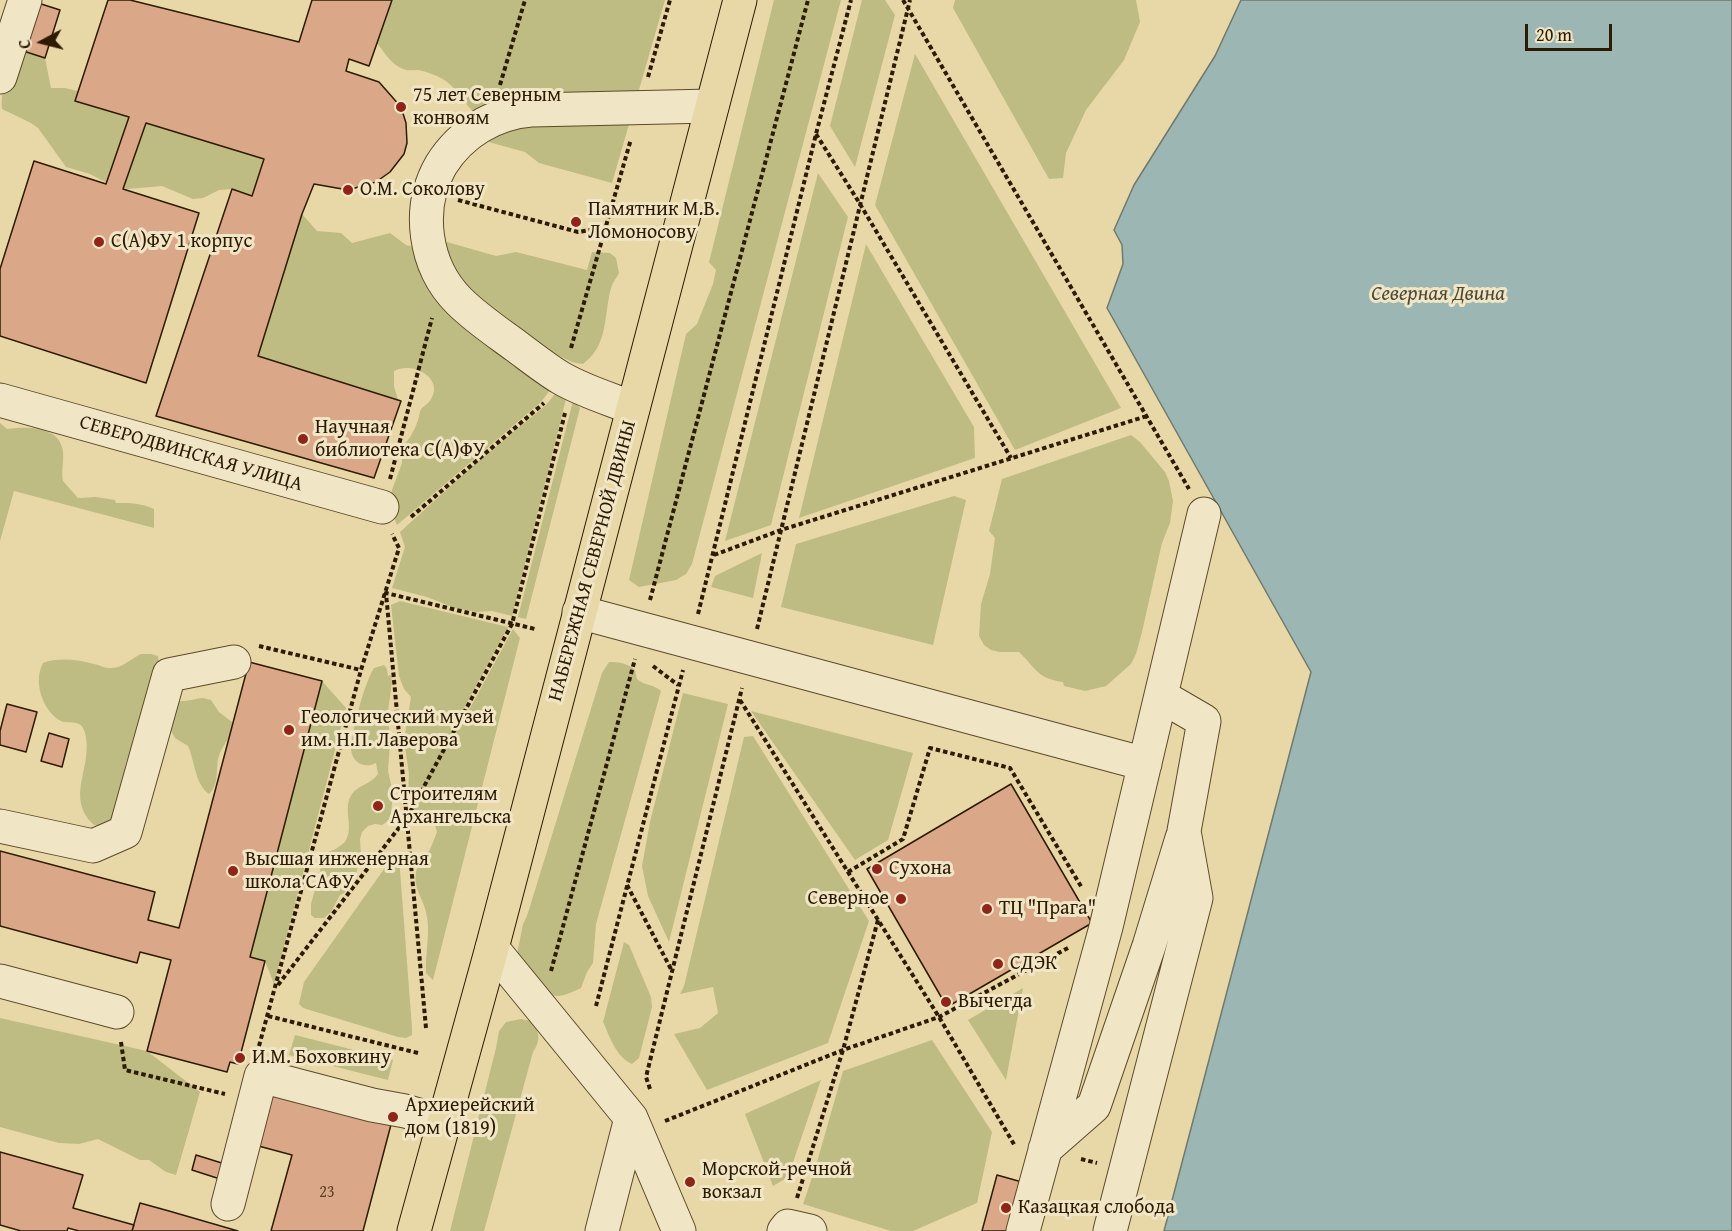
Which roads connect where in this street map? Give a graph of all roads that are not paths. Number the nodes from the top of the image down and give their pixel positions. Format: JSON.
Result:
{"nodes":[{"id":1,"x":25,"y":0,"type":"edge"},
{"id":2,"x":740,"y":0,"type":"edge"},
{"id":3,"x":0,"y":77,"type":"edge"},
{"id":4,"x":712,"y":106,"type":"junction"},
{"id":5,"x":0,"y":400,"type":"edge"},
{"id":6,"x":633,"y":408,"type":"junction"},
{"id":7,"x":382,"y":507,"type":"road end"},
{"id":8,"x":1204,"y":514,"type":"road end"},
{"id":9,"x":579,"y":612,"type":"junction"},
{"id":10,"x":234,"y":662,"type":"road end"},
{"id":11,"x":1161,"y":696,"type":"junction"},
{"id":12,"x":1145,"y":764,"type":"junction"},
{"id":13,"x":0,"y":826,"type":"edge"},
{"id":14,"x":1184,"y":831,"type":"junction"},
{"id":15,"x":492,"y":948,"type":"junction"},
{"id":16,"x":0,"y":981,"type":"edge"},
{"id":17,"x":117,"y":1012,"type":"road end"},
{"id":18,"x":648,"y":1112,"type":"junction"},
{"id":19,"x":443,"y":1122,"type":"junction"},
{"id":20,"x":1045,"y":1149,"type":"junction"},
{"id":21,"x":1110,"y":1170,"type":"junction"},
{"id":22,"x":228,"y":1204,"type":"dead end"},
{"id":23,"x":414,"y":1231,"type":"edge"},
{"id":24,"x":432,"y":1231,"type":"edge"},
{"id":25,"x":602,"y":1231,"type":"edge"},
{"id":26,"x":679,"y":1231,"type":"edge"},
{"id":27,"x":1023,"y":1231,"type":"edge"},
{"id":28,"x":1098,"y":1231,"type":"edge"},
{"id":29,"x":1110,"y":1231,"type":"edge"}],
"edges":[{"from":1,"to":3,"type":"street"},
{"from":2,"to":4,"type":"main road","name":"НАБЕРЕЖНАЯ СЕВЕРНОЙ ДВИНЫ"},
{"from":4,"to":6,"type":"main road","name":"НАБЕРЕЖНАЯ СЕВЕРНОЙ ДВИНЫ"},
{"from":4,"to":6,"type":"street"},
{"from":5,"to":7,"type":"street","name":"СЕВЕРОДВИНСКАЯ УЛИЦА"},
{"from":6,"to":9,"type":"main road","name":"НАБЕРЕЖНАЯ СЕВЕРНОЙ ДВИНЫ"},
{"from":8,"to":11,"type":"street"},
{"from":9,"to":12,"type":"street"},
{"from":9,"to":15,"type":"main road","name":"НАБЕРЕЖНАЯ СЕВЕРНОЙ ДВИНЫ"},
{"from":10,"to":13,"type":"street"},
{"from":11,"to":12,"type":"street"},
{"from":11,"to":14,"type":"street"},
{"from":12,"to":20,"type":"street"},
{"from":14,"to":20,"type":"street"},
{"from":14,"to":21,"type":"street"},
{"from":15,"to":18,"type":"street"},
{"from":15,"to":19,"type":"main road","name":"НАБЕРЕЖНАЯ СЕВЕРНОЙ ДВИНЫ"},
{"from":16,"to":17,"type":"street"},
{"from":18,"to":25,"type":"street"},
{"from":18,"to":26,"type":"street"},
{"from":19,"to":22,"type":"street"},
{"from":19,"to":23,"type":"main road","name":"НАБЕРЕЖНАЯ СЕВЕРНОЙ ДВИНЫ"},
{"from":19,"to":24,"type":"main road","name":"НАБЕРЕЖНАЯ СЕВЕРНОЙ ДВИНЫ"},
{"from":20,"to":27,"type":"street"},
{"from":21,"to":28,"type":"street"},
{"from":21,"to":29,"type":"street"}]}
